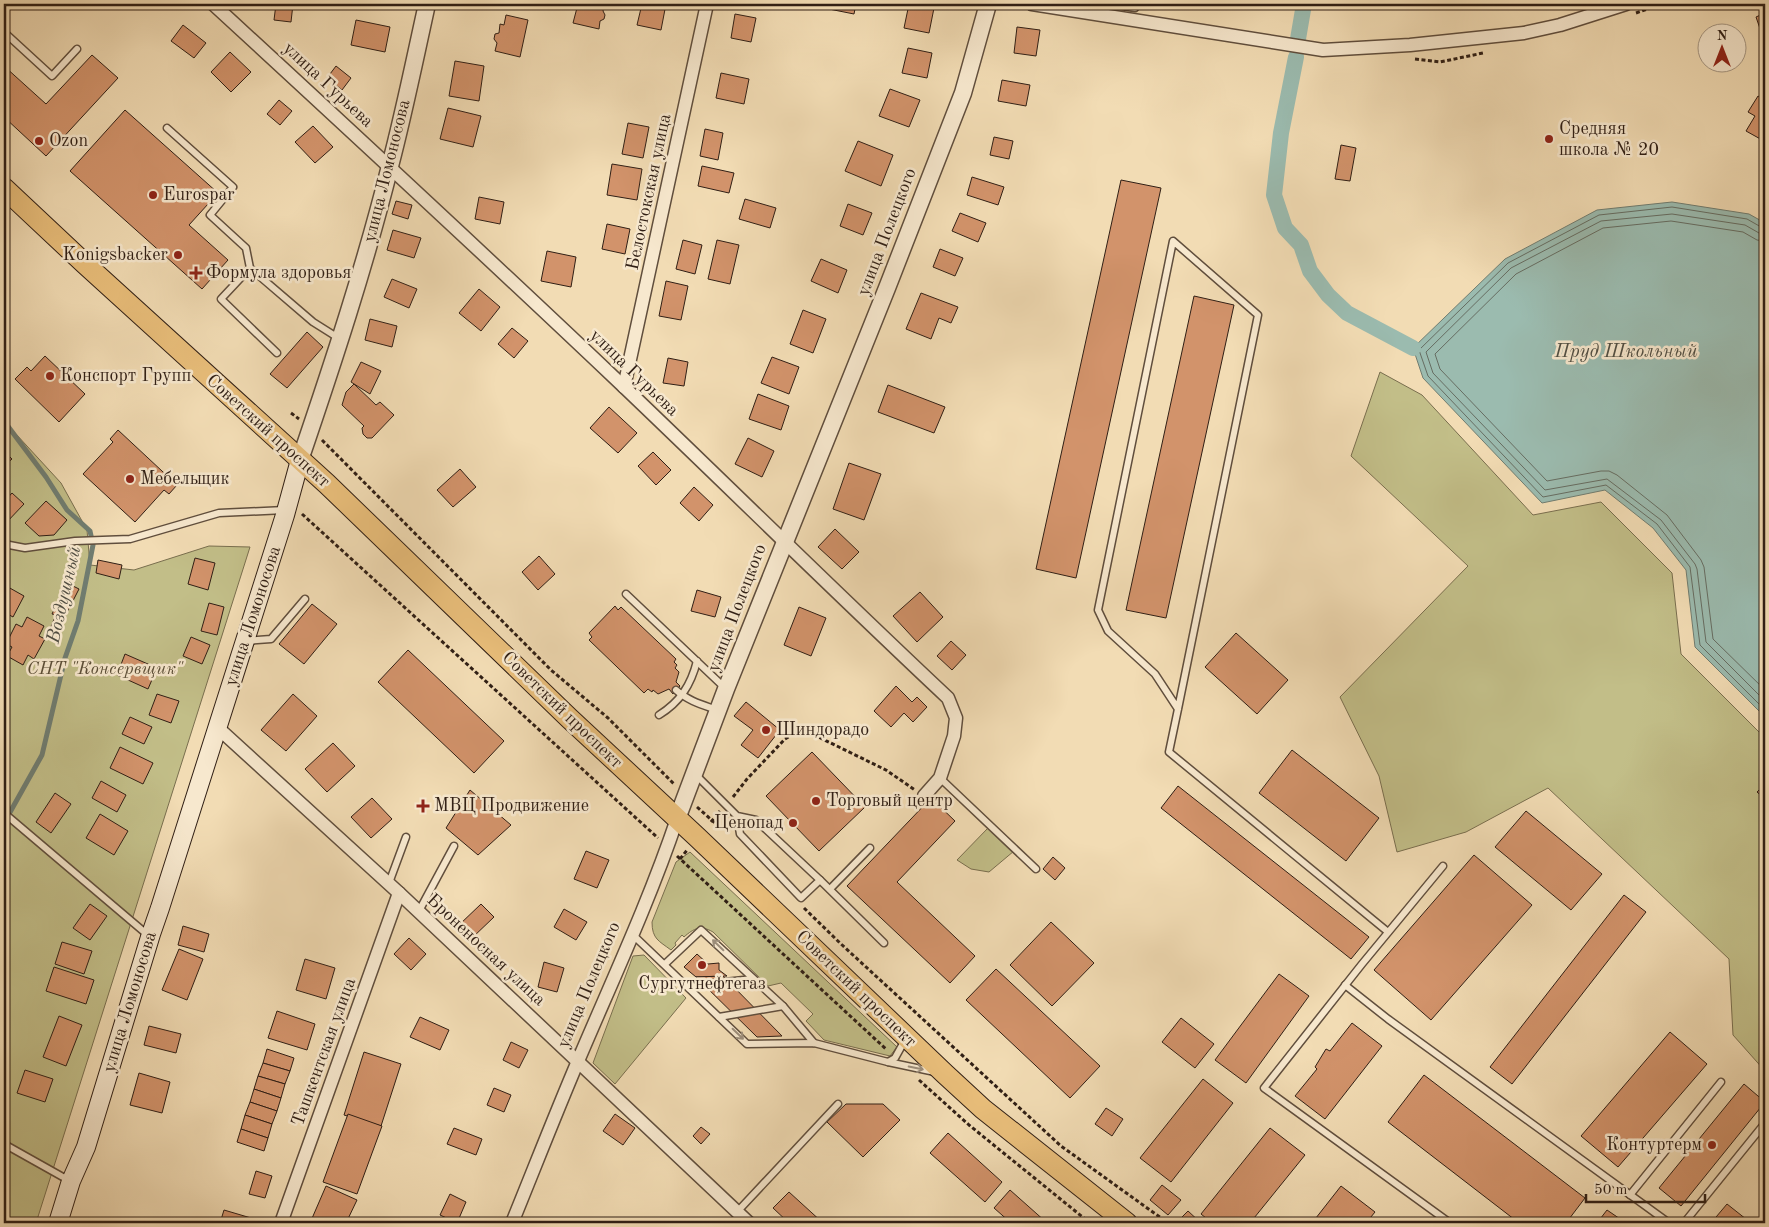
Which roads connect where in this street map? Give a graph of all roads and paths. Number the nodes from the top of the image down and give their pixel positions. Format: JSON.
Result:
{"nodes":[{"id":1,"x":213,"y":4,"type":"edge"},
{"id":2,"x":427,"y":4,"type":"edge"},
{"id":3,"x":707,"y":4,"type":"edge"},
{"id":4,"x":988,"y":4,"type":"edge"},
{"id":5,"x":1032,"y":4,"type":"edge"},
{"id":6,"x":1109,"y":4,"type":"edge"},
{"id":7,"x":1136,"y":4,"type":"edge"},
{"id":8,"x":1626,"y":4,"type":"edge"},
{"id":9,"x":4,"y":32,"type":"edge"},
{"id":10,"x":77,"y":49,"type":"dead end"},
{"id":11,"x":168,"y":128,"type":"dead end"},
{"id":12,"x":390,"y":167,"type":"junction"},
{"id":13,"x":4,"y":188,"type":"edge"},
{"id":14,"x":250,"y":268,"type":"junction"},
{"id":15,"x":340,"y":339,"type":"junction"},
{"id":16,"x":277,"y":353,"type":"dead end"},
{"id":17,"x":624,"y":387,"type":"junction"},
{"id":18,"x":290,"y":413,"type":"dead end"},
{"id":19,"x":310,"y":428,"type":"junction"},
{"id":20,"x":300,"y":460,"type":"junction"},
{"id":21,"x":288,"y":506,"type":"junction"},
{"id":22,"x":784,"y":542,"type":"junction"},
{"id":23,"x":4,"y":544,"type":"edge"},
{"id":24,"x":626,"y":594,"type":"dead end"},
{"id":25,"x":306,"y":599,"type":"dead end"},
{"id":26,"x":245,"y":641,"type":"junction"},
{"id":27,"x":697,"y":661,"type":"junction"},
{"id":28,"x":726,"y":689,"type":"junction"},
{"id":29,"x":676,"y":690,"type":"dead end"},
{"id":30,"x":682,"y":695,"type":"junction"},
{"id":31,"x":1178,"y":709,"type":"junction"},
{"id":32,"x":718,"y":710,"type":"junction"},
{"id":33,"x":659,"y":715,"type":"dead end"},
{"id":34,"x":218,"y":728,"type":"junction"},
{"id":35,"x":694,"y":773,"type":"junction"},
{"id":36,"x":940,"y":778,"type":"junction"},
{"id":37,"x":686,"y":796,"type":"junction"},
{"id":38,"x":924,"y":796,"type":"joint"},
{"id":39,"x":726,"y":805,"type":"junction"},
{"id":40,"x":4,"y":812,"type":"edge"},
{"id":41,"x":737,"y":816,"type":"junction"},
{"id":42,"x":678,"y":819,"type":"junction"},
{"id":43,"x":740,"y":834,"type":"junction"},
{"id":44,"x":406,"y":837,"type":"dead end"},
{"id":45,"x":454,"y":846,"type":"dead end"},
{"id":46,"x":668,"y":847,"type":"junction"},
{"id":47,"x":870,"y":848,"type":"dead end"},
{"id":48,"x":1443,"y":866,"type":"dead end"},
{"id":49,"x":1036,"y":869,"type":"dead end"},
{"id":50,"x":820,"y":880,"type":"junction"},
{"id":51,"x":389,"y":884,"type":"junction"},
{"id":52,"x":830,"y":889,"type":"junction"},
{"id":53,"x":399,"y":893,"type":"junction"},
{"id":54,"x":801,"y":898,"type":"junction"},
{"id":55,"x":419,"y":911,"type":"junction"},
{"id":56,"x":1388,"y":932,"type":"junction"},
{"id":57,"x":633,"y":935,"type":"junction"},
{"id":58,"x":150,"y":937,"type":"junction"},
{"id":59,"x":884,"y":943,"type":"dead end"},
{"id":60,"x":664,"y":964,"type":"junction"},
{"id":61,"x":753,"y":979,"type":"junction"},
{"id":62,"x":1345,"y":985,"type":"junction"},
{"id":63,"x":687,"y":986,"type":"junction"},
{"id":64,"x":783,"y":1006,"type":"junction"},
{"id":65,"x":719,"y":1017,"type":"junction"},
{"id":66,"x":906,"y":1037,"type":"junction"},
{"id":67,"x":814,"y":1042,"type":"junction"},
{"id":68,"x":896,"y":1058,"type":"junction"},
{"id":69,"x":578,"y":1061,"type":"junction"},
{"id":70,"x":888,"y":1062,"type":"junction"},
{"id":71,"x":903,"y":1065,"type":"junction"},
{"id":72,"x":945,"y":1074,"type":"junction"},
{"id":73,"x":1722,"y":1082,"type":"dead end"},
{"id":74,"x":838,"y":1104,"type":"dead end"},
{"id":75,"x":1765,"y":1123,"type":"edge"},
{"id":76,"x":4,"y":1144,"type":"edge"},
{"id":77,"x":70,"y":1181,"type":"junction"},
{"id":78,"x":1630,"y":1195,"type":"junction"},
{"id":79,"x":737,"y":1212,"type":"junction"},
{"id":80,"x":58,"y":1223,"type":"edge"},
{"id":81,"x":281,"y":1223,"type":"edge"},
{"id":82,"x":512,"y":1223,"type":"edge"},
{"id":83,"x":749,"y":1223,"type":"edge"},
{"id":84,"x":1090,"y":1223,"type":"edge"},
{"id":85,"x":1127,"y":1223,"type":"edge"},
{"id":86,"x":1168,"y":1223,"type":"edge"},
{"id":87,"x":1450,"y":1223,"type":"edge"},
{"id":88,"x":1669,"y":1223,"type":"edge"},
{"id":89,"x":1684,"y":1223,"type":"edge"}],
"edges":[{"from":1,"to":12,"type":"street","name":"улица Гурьева"},
{"from":2,"to":12,"type":"street","name":"улица Ломоносова"},
{"from":3,"to":17,"type":"street","name":"Белостокская улица"},
{"from":4,"to":22,"type":"street","name":"улица Полецкого"},
{"from":5,"to":8,"type":"street"},
{"from":6,"to":7,"type":"lane"},
{"from":9,"to":10,"type":"lane"},
{"from":11,"to":14,"type":"lane"},
{"from":12,"to":15,"type":"street","name":"улица Ломоносова"},
{"from":12,"to":17,"type":"street","name":"улица Гурьева"},
{"from":13,"to":20,"type":"main road","name":"Советский проспект"},
{"from":14,"to":15,"type":"lane"},
{"from":14,"to":16,"type":"lane"},
{"from":15,"to":19,"type":"street","name":"улица Ломоносова"},
{"from":17,"to":22,"type":"street","name":"улица Гурьева"},
{"from":18,"to":19,"type":"path"},
{"from":19,"to":20,"type":"street","name":"улица Ломоносова"},
{"from":19,"to":37,"type":"path"},
{"from":20,"to":21,"type":"main road","name":"улица Ломоносова"},
{"from":20,"to":42,"type":"main road","name":"Советский проспект"},
{"from":21,"to":23,"type":"lane"},
{"from":21,"to":26,"type":"main road","name":"улица Ломоносова"},
{"from":21,"to":46,"type":"path"},
{"from":22,"to":28,"type":"street","name":"улица Полецкого"},
{"from":22,"to":36,"type":"street","name":"улица Гурьева"},
{"from":24,"to":27,"type":"lane"},
{"from":25,"to":26,"type":"lane"},
{"from":26,"to":34,"type":"main road","name":"улица Ломоносова"},
{"from":27,"to":28,"type":"lane"},
{"from":27,"to":30,"type":"lane"},
{"from":28,"to":32,"type":"street","name":"улица Полецкого"},
{"from":29,"to":30,"type":"lane"},
{"from":30,"to":32,"type":"lane"},
{"from":30,"to":33,"type":"lane"},
{"from":31,"to":31,"type":"lane"},
{"from":31,"to":56,"type":"lane"},
{"from":32,"to":35,"type":"street","name":"улица Полецкого"},
{"from":34,"to":51,"type":"street","name":"Броненосная улица"},
{"from":34,"to":58,"type":"main road","name":"улица Ломоносова"},
{"from":35,"to":37,"type":"street","name":"улица Полецкого"},
{"from":35,"to":39,"type":"lane"},
{"from":36,"to":38,"type":"street","name":"улица Гурьева"},
{"from":36,"to":49,"type":"lane"},
{"from":37,"to":42,"type":"street","name":"улица Полецкого"},
{"from":37,"to":43,"type":"path"},
{"from":38,"to":39,"type":"path"},
{"from":39,"to":41,"type":"lane"},
{"from":40,"to":58,"type":"lane"},
{"from":41,"to":43,"type":"lane"},
{"from":41,"to":50,"type":"lane"},
{"from":42,"to":46,"type":"street","name":"улица Полецкого"},
{"from":42,"to":66,"type":"main road","name":"Советский проспект"},
{"from":43,"to":54,"type":"lane"},
{"from":44,"to":51,"type":"lane"},
{"from":45,"to":55,"type":"lane"},
{"from":46,"to":57,"type":"street","name":"улица Полецкого"},
{"from":46,"to":68,"type":"path"},
{"from":47,"to":52,"type":"lane"},
{"from":48,"to":56,"type":"lane"},
{"from":50,"to":52,"type":"lane"},
{"from":50,"to":54,"type":"lane"},
{"from":51,"to":53,"type":"street","name":"Броненосная улица"},
{"from":52,"to":59,"type":"lane"},
{"from":53,"to":55,"type":"street","name":"Броненосная улица"},
{"from":53,"to":81,"type":"street","name":"Ташкентская улица"},
{"from":54,"to":86,"type":"path"},
{"from":55,"to":69,"type":"street","name":"Броненосная улица"},
{"from":56,"to":62,"type":"lane"},
{"from":57,"to":60,"type":"lane"},
{"from":57,"to":69,"type":"street","name":"улица Полецкого"},
{"from":58,"to":77,"type":"main road","name":"улица Ломоносова"},
{"from":61,"to":60,"type":"lane","one_way":true},
{"from":60,"to":63,"type":"lane"},
{"from":61,"to":63,"type":"lane"},
{"from":61,"to":64,"type":"lane"},
{"from":62,"to":78,"type":"lane"},
{"from":62,"to":87,"type":"lane"},
{"from":63,"to":65,"type":"lane"},
{"from":64,"to":65,"type":"lane"},
{"from":64,"to":67,"type":"lane"},
{"from":65,"to":67,"type":"lane","one_way":true},
{"from":66,"to":68,"type":"lane"},
{"from":66,"to":72,"type":"main road","name":"Советский проспект"},
{"from":67,"to":70,"type":"lane"},
{"from":68,"to":70,"type":"lane"},
{"from":69,"to":79,"type":"street","name":"Броненосная улица"},
{"from":69,"to":82,"type":"street","name":"улица Полецкого"},
{"from":70,"to":71,"type":"lane"},
{"from":71,"to":72,"type":"lane","one_way":true},
{"from":71,"to":84,"type":"path"},
{"from":72,"to":85,"type":"main road","name":"Советский проспект"},
{"from":73,"to":78,"type":"lane"},
{"from":74,"to":79,"type":"lane"},
{"from":75,"to":89,"type":"lane"},
{"from":76,"to":77,"type":"lane"},
{"from":77,"to":80,"type":"main road","name":"улица Ломоносова"},
{"from":78,"to":88,"type":"lane"},
{"from":79,"to":83,"type":"street","name":"Броненосная улица"}]}
